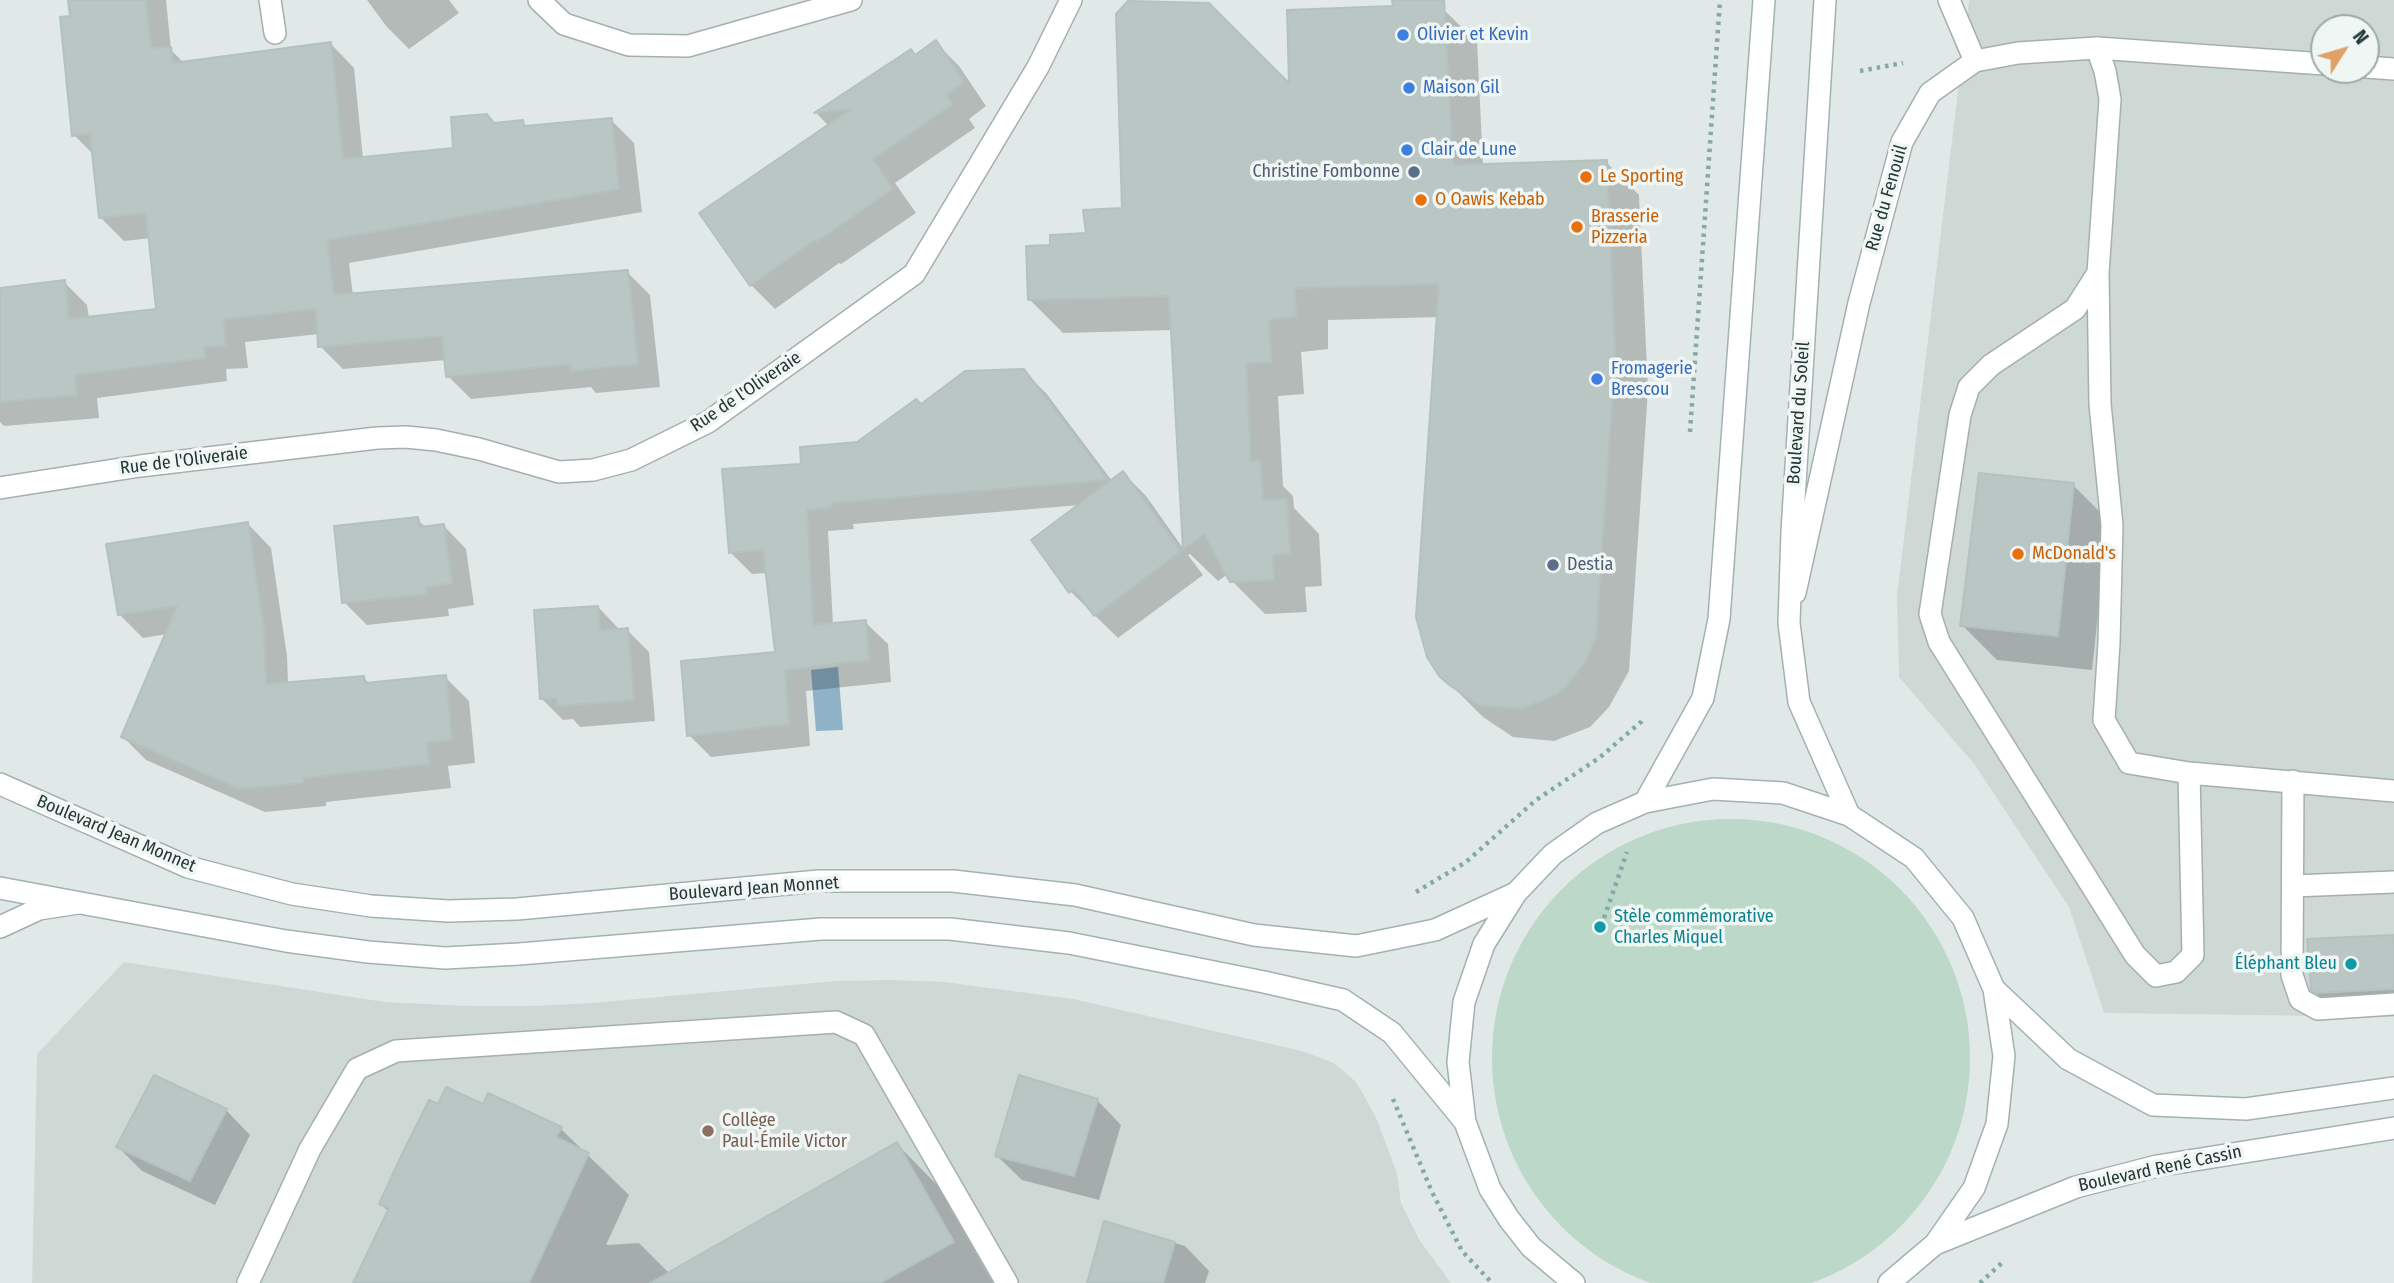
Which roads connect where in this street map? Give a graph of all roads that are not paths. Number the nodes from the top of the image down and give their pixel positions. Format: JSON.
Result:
{"nodes":[{"id":1,"x":270,"y":0,"type":"edge"},
{"id":2,"x":539,"y":0,"type":"edge"},
{"id":3,"x":851,"y":0,"type":"edge"},
{"id":4,"x":1071,"y":0,"type":"edge"},
{"id":5,"x":1764,"y":0,"type":"edge"},
{"id":6,"x":1825,"y":0,"type":"edge"},
{"id":7,"x":1949,"y":0,"type":"edge"},
{"id":8,"x":275,"y":33,"type":"dead end"},
{"id":9,"x":2097,"y":48,"type":"junction"},
{"id":10,"x":1975,"y":61,"type":"junction"},
{"id":11,"x":2310,"y":63,"type":"edge"},
{"id":12,"x":2098,"y":273,"type":"junction"},
{"id":13,"x":0,"y":488,"type":"edge"},
{"id":14,"x":1789,"y":623,"type":"junction"},
{"id":15,"x":2189,"y":773,"type":"junction"},
{"id":16,"x":2293,"y":781,"type":"junction"},
{"id":17,"x":0,"y":784,"type":"edge"},
{"id":18,"x":2394,"y":791,"type":"edge"},
{"id":19,"x":1645,"y":802,"type":"junction"},
{"id":20,"x":1849,"y":815,"type":"junction"},
{"id":21,"x":2394,"y":882,"type":"edge"},
{"id":22,"x":2293,"y":886,"type":"junction"},
{"id":23,"x":0,"y":888,"type":"edge"},
{"id":24,"x":1516,"y":893,"type":"junction"},
{"id":25,"x":80,"y":903,"type":"junction"},
{"id":26,"x":0,"y":927,"type":"edge"},
{"id":27,"x":1994,"y":989,"type":"junction"},
{"id":28,"x":2394,"y":1004,"type":"edge"},
{"id":29,"x":2394,"y":1088,"type":"edge"},
{"id":30,"x":1465,"y":1122,"type":"junction"},
{"id":31,"x":2394,"y":1128,"type":"edge"},
{"id":32,"x":1935,"y":1244,"type":"junction"},
{"id":33,"x":248,"y":1283,"type":"edge"},
{"id":34,"x":1007,"y":1283,"type":"edge"},
{"id":35,"x":1574,"y":1283,"type":"edge"},
{"id":36,"x":1889,"y":1283,"type":"edge"}],
"edges":[{"from":1,"to":8,"type":"street"},
{"from":2,"to":3,"type":"street"},
{"from":4,"to":13,"type":"street","name":"Rue de l'Oliveraie"},
{"from":5,"to":19,"type":"street"},
{"from":6,"to":14,"type":"street","name":"Boulevard du Soleil"},
{"from":7,"to":10,"type":"street"},
{"from":9,"to":10,"type":"street","name":"Rue du Fenouil"},
{"from":9,"to":11,"type":"street","name":"Rue du Fenouil"},
{"from":9,"to":12,"type":"street"},
{"from":10,"to":14,"type":"street","name":"Rue du Fenouil"},
{"from":12,"to":15,"type":"street"},
{"from":12,"to":15,"type":"street"},
{"from":14,"to":20,"type":"street","name":"Boulevard du Soleil"},
{"from":15,"to":16,"type":"street"},
{"from":16,"to":18,"type":"street"},
{"from":16,"to":22,"type":"street"},
{"from":17,"to":24,"type":"street","name":"Boulevard Jean Monnet"},
{"from":19,"to":20,"type":"street"},
{"from":19,"to":24,"type":"street"},
{"from":20,"to":27,"type":"street"},
{"from":21,"to":22,"type":"street"},
{"from":22,"to":28,"type":"street"},
{"from":23,"to":25,"type":"street"},
{"from":24,"to":30,"type":"street"},
{"from":25,"to":26,"type":"street"},
{"from":25,"to":30,"type":"street"},
{"from":27,"to":29,"type":"street"},
{"from":27,"to":32,"type":"street"},
{"from":30,"to":35,"type":"street"},
{"from":31,"to":32,"type":"street","name":"Boulevard René Cassin"},
{"from":32,"to":36,"type":"street"},
{"from":33,"to":34,"type":"street"}]}
